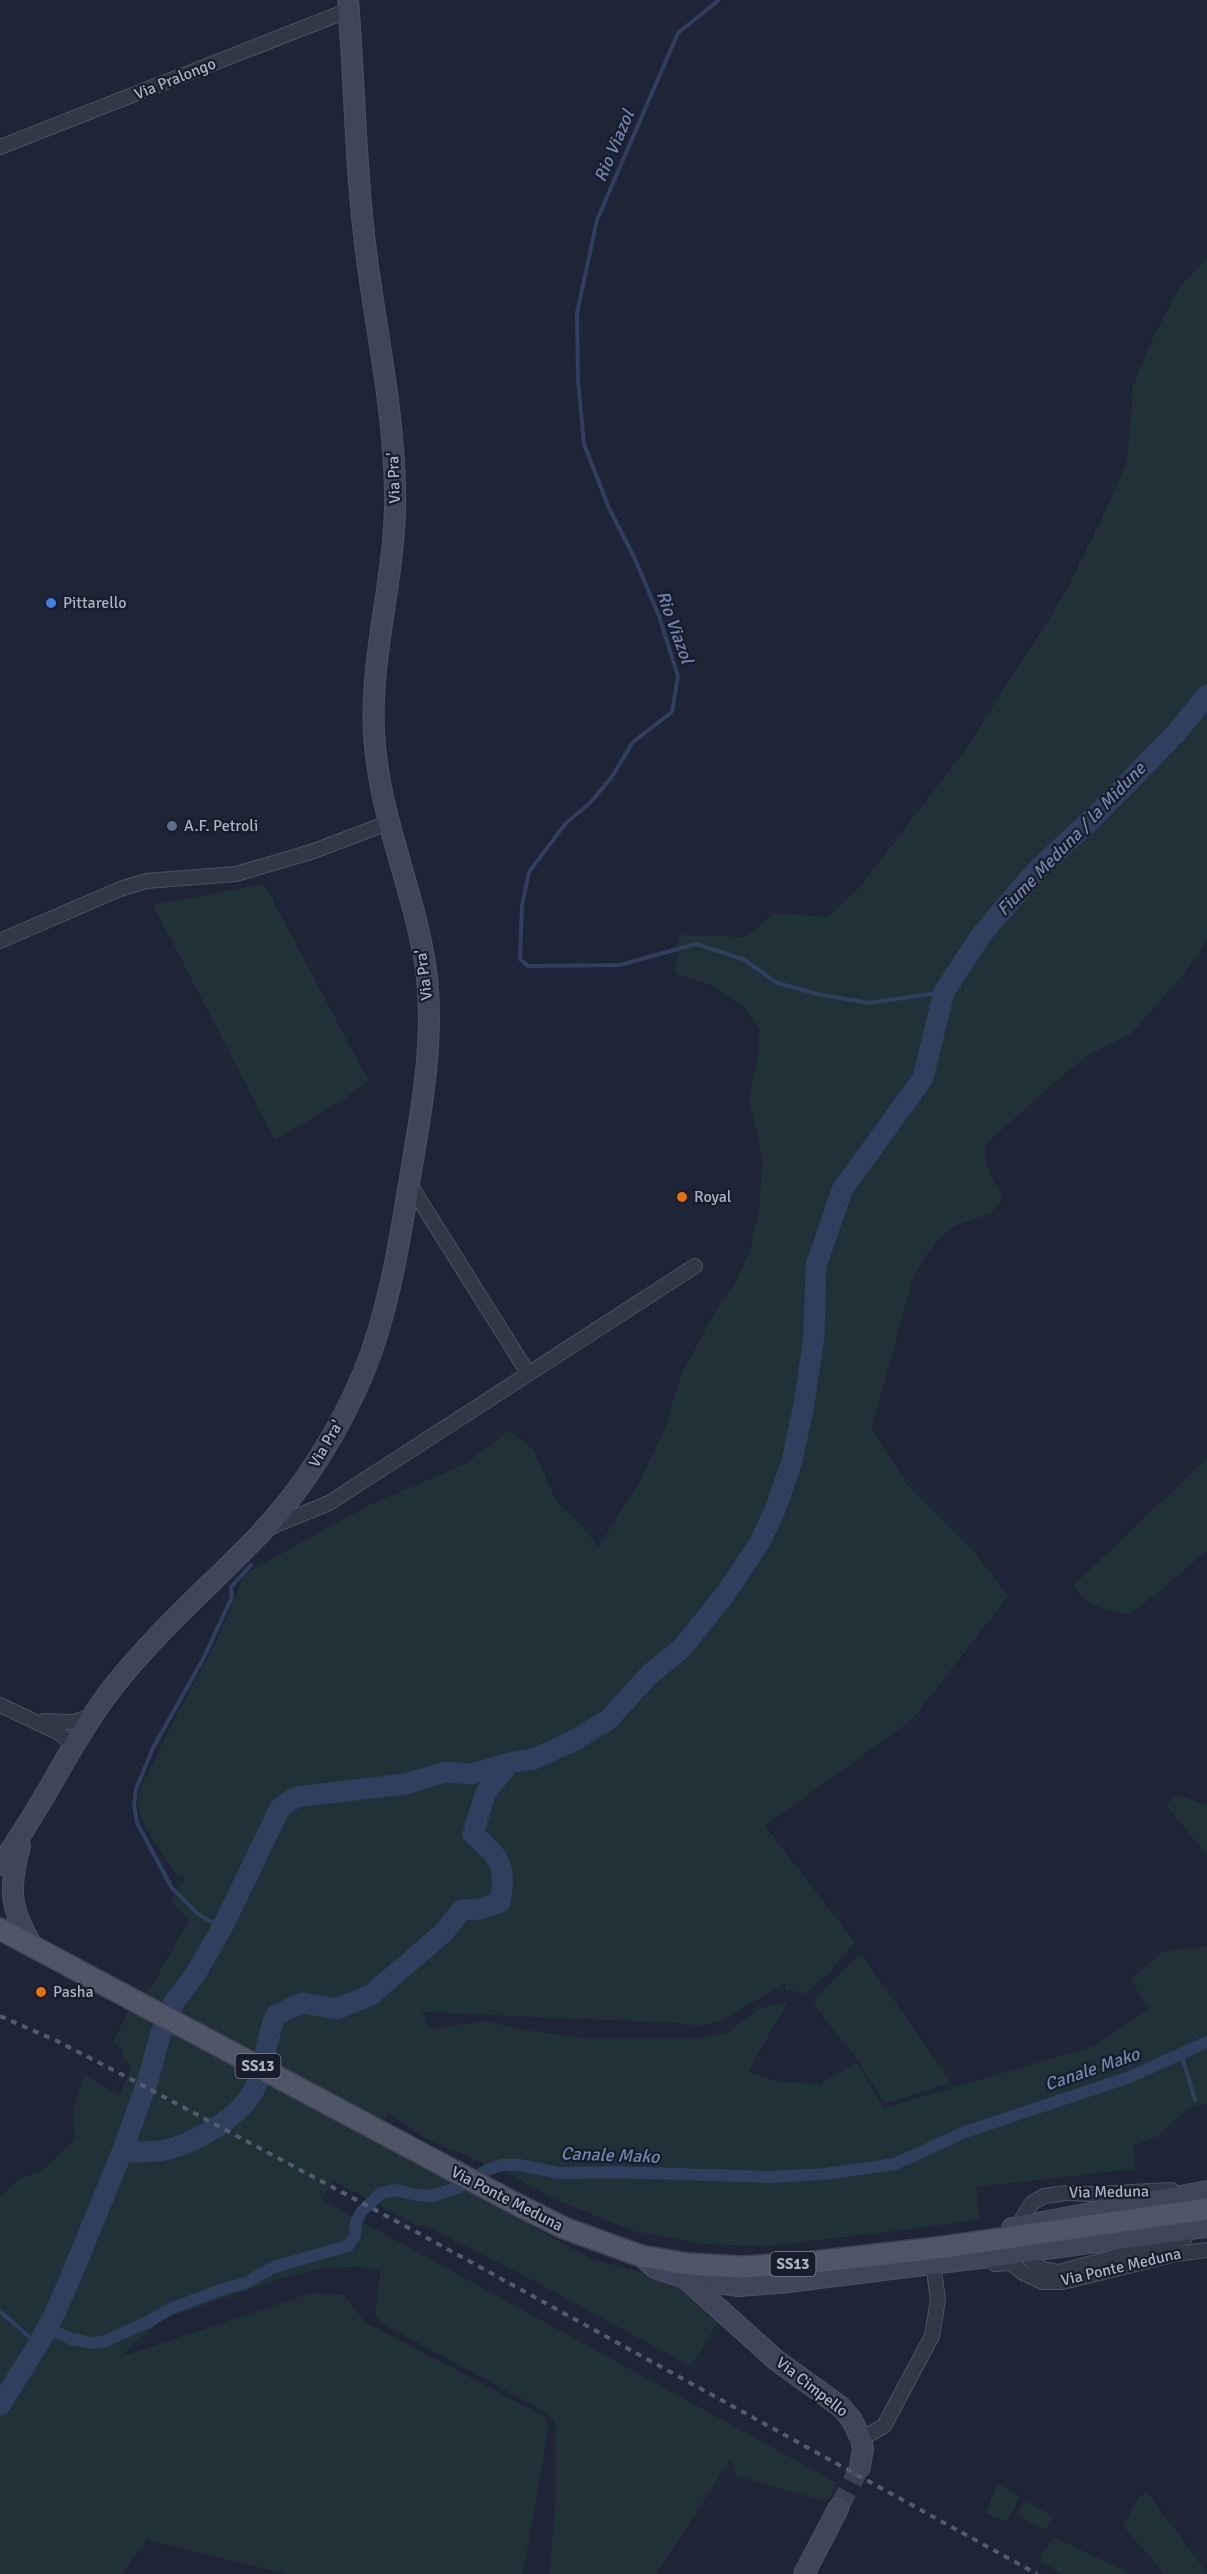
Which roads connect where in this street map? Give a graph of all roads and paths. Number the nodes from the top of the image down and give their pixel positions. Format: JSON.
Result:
{"nodes":[{"id":1,"x":348,"y":5,"type":"edge"},
{"id":2,"x":0,"y":147,"type":"edge"},
{"id":3,"x":388,"y":823,"type":"junction"},
{"id":4,"x":0,"y":941,"type":"edge"},
{"id":5,"x":409,"y":1184,"type":"junction"},
{"id":6,"x":695,"y":1266,"type":"dead end"},
{"id":7,"x":528,"y":1373,"type":"junction"},
{"id":8,"x":264,"y":1530,"type":"junction"},
{"id":9,"x":0,"y":1705,"type":"edge"},
{"id":10,"x":24,"y":1716,"type":"junction"},
{"id":11,"x":91,"y":1717,"type":"junction"},
{"id":12,"x":73,"y":1745,"type":"junction"},
{"id":13,"x":22,"y":1836,"type":"junction"},
{"id":14,"x":0,"y":1865,"type":"edge"},
{"id":15,"x":0,"y":1929,"type":"edge"},
{"id":16,"x":32,"y":1945,"type":"junction"},
{"id":17,"x":1207,"y":2190,"type":"edge"},
{"id":18,"x":1207,"y":2209,"type":"edge"},
{"id":19,"x":1023,"y":2219,"type":"dead end"},
{"id":20,"x":1207,"y":2229,"type":"edge"},
{"id":21,"x":1207,"y":2250,"type":"edge"},
{"id":22,"x":641,"y":2256,"type":"junction"},
{"id":23,"x":1027,"y":2256,"type":"dead end"},
{"id":24,"x":937,"y":2261,"type":"junction"},
{"id":25,"x":686,"y":2278,"type":"junction"},
{"id":26,"x":738,"y":2286,"type":"junction"},
{"id":27,"x":735,"y":2321,"type":"junction"},
{"id":28,"x":861,"y":2439,"type":"junction"},
{"id":29,"x":860,"y":2467,"type":"tunnel mouth"},
{"id":30,"x":838,"y":2509,"type":"tunnel mouth"},
{"id":31,"x":804,"y":2574,"type":"edge"}],
"edges":[{"from":1,"to":2,"type":"street","name":"Via Pralongo"},
{"from":1,"to":3,"type":"street","name":"Via Pra'"},
{"from":3,"to":4,"type":"street"},
{"from":3,"to":5,"type":"street","name":"Via Pra'"},
{"from":5,"to":7,"type":"street"},
{"from":5,"to":8,"type":"street","name":"Via Pra'"},
{"from":6,"to":7,"type":"street"},
{"from":7,"to":8,"type":"street"},
{"from":8,"to":11,"type":"street","name":"Via Pra'"},
{"from":9,"to":10,"type":"street"},
{"from":10,"to":11,"type":"street"},
{"from":10,"to":12,"type":"street"},
{"from":11,"to":12,"type":"street","name":"Via Pra'"},
{"from":12,"to":13,"type":"street","name":"Via Pra'"},
{"from":13,"to":14,"type":"street","name":"Via Pra'"},
{"from":13,"to":16,"type":"street","name":"Via Pra'"},
{"from":15,"to":16,"type":"main road","number":"SS13"},
{"from":16,"to":22,"type":"main road","name":"Via Ponte Meduna","number":"SS13"},
{"from":17,"to":19,"type":"street","name":"Via Meduna"},
{"from":17,"to":24,"type":"street","name":"Via Ponte Meduna"},
{"from":18,"to":24,"type":"main road","name":"Via Ponte Meduna","number":"SS13"},
{"from":20,"to":23,"type":"street","name":"Via Ponte Meduna"},
{"from":20,"to":24,"type":"street","name":"Via Ponte Meduna"},
{"from":21,"to":24,"type":"street","name":"Via Ponte Meduna"},
{"from":22,"to":24,"type":"main road","name":"Via Ponte Meduna","number":"SS13"},
{"from":22,"to":25,"type":"street","name":"Via Ponte Meduna"},
{"from":24,"to":26,"type":"street","name":"Via Ponte Meduna"},
{"from":24,"to":28,"type":"street"},
{"from":25,"to":26,"type":"street","name":"Via Ponte Meduna"},
{"from":25,"to":27,"type":"street","name":"Via Cimpello"},
{"from":26,"to":27,"type":"street"},
{"from":27,"to":28,"type":"street","name":"Via Cimpello"},
{"from":28,"to":29,"type":"street"},
{"from":30,"to":31,"type":"street"}]}
